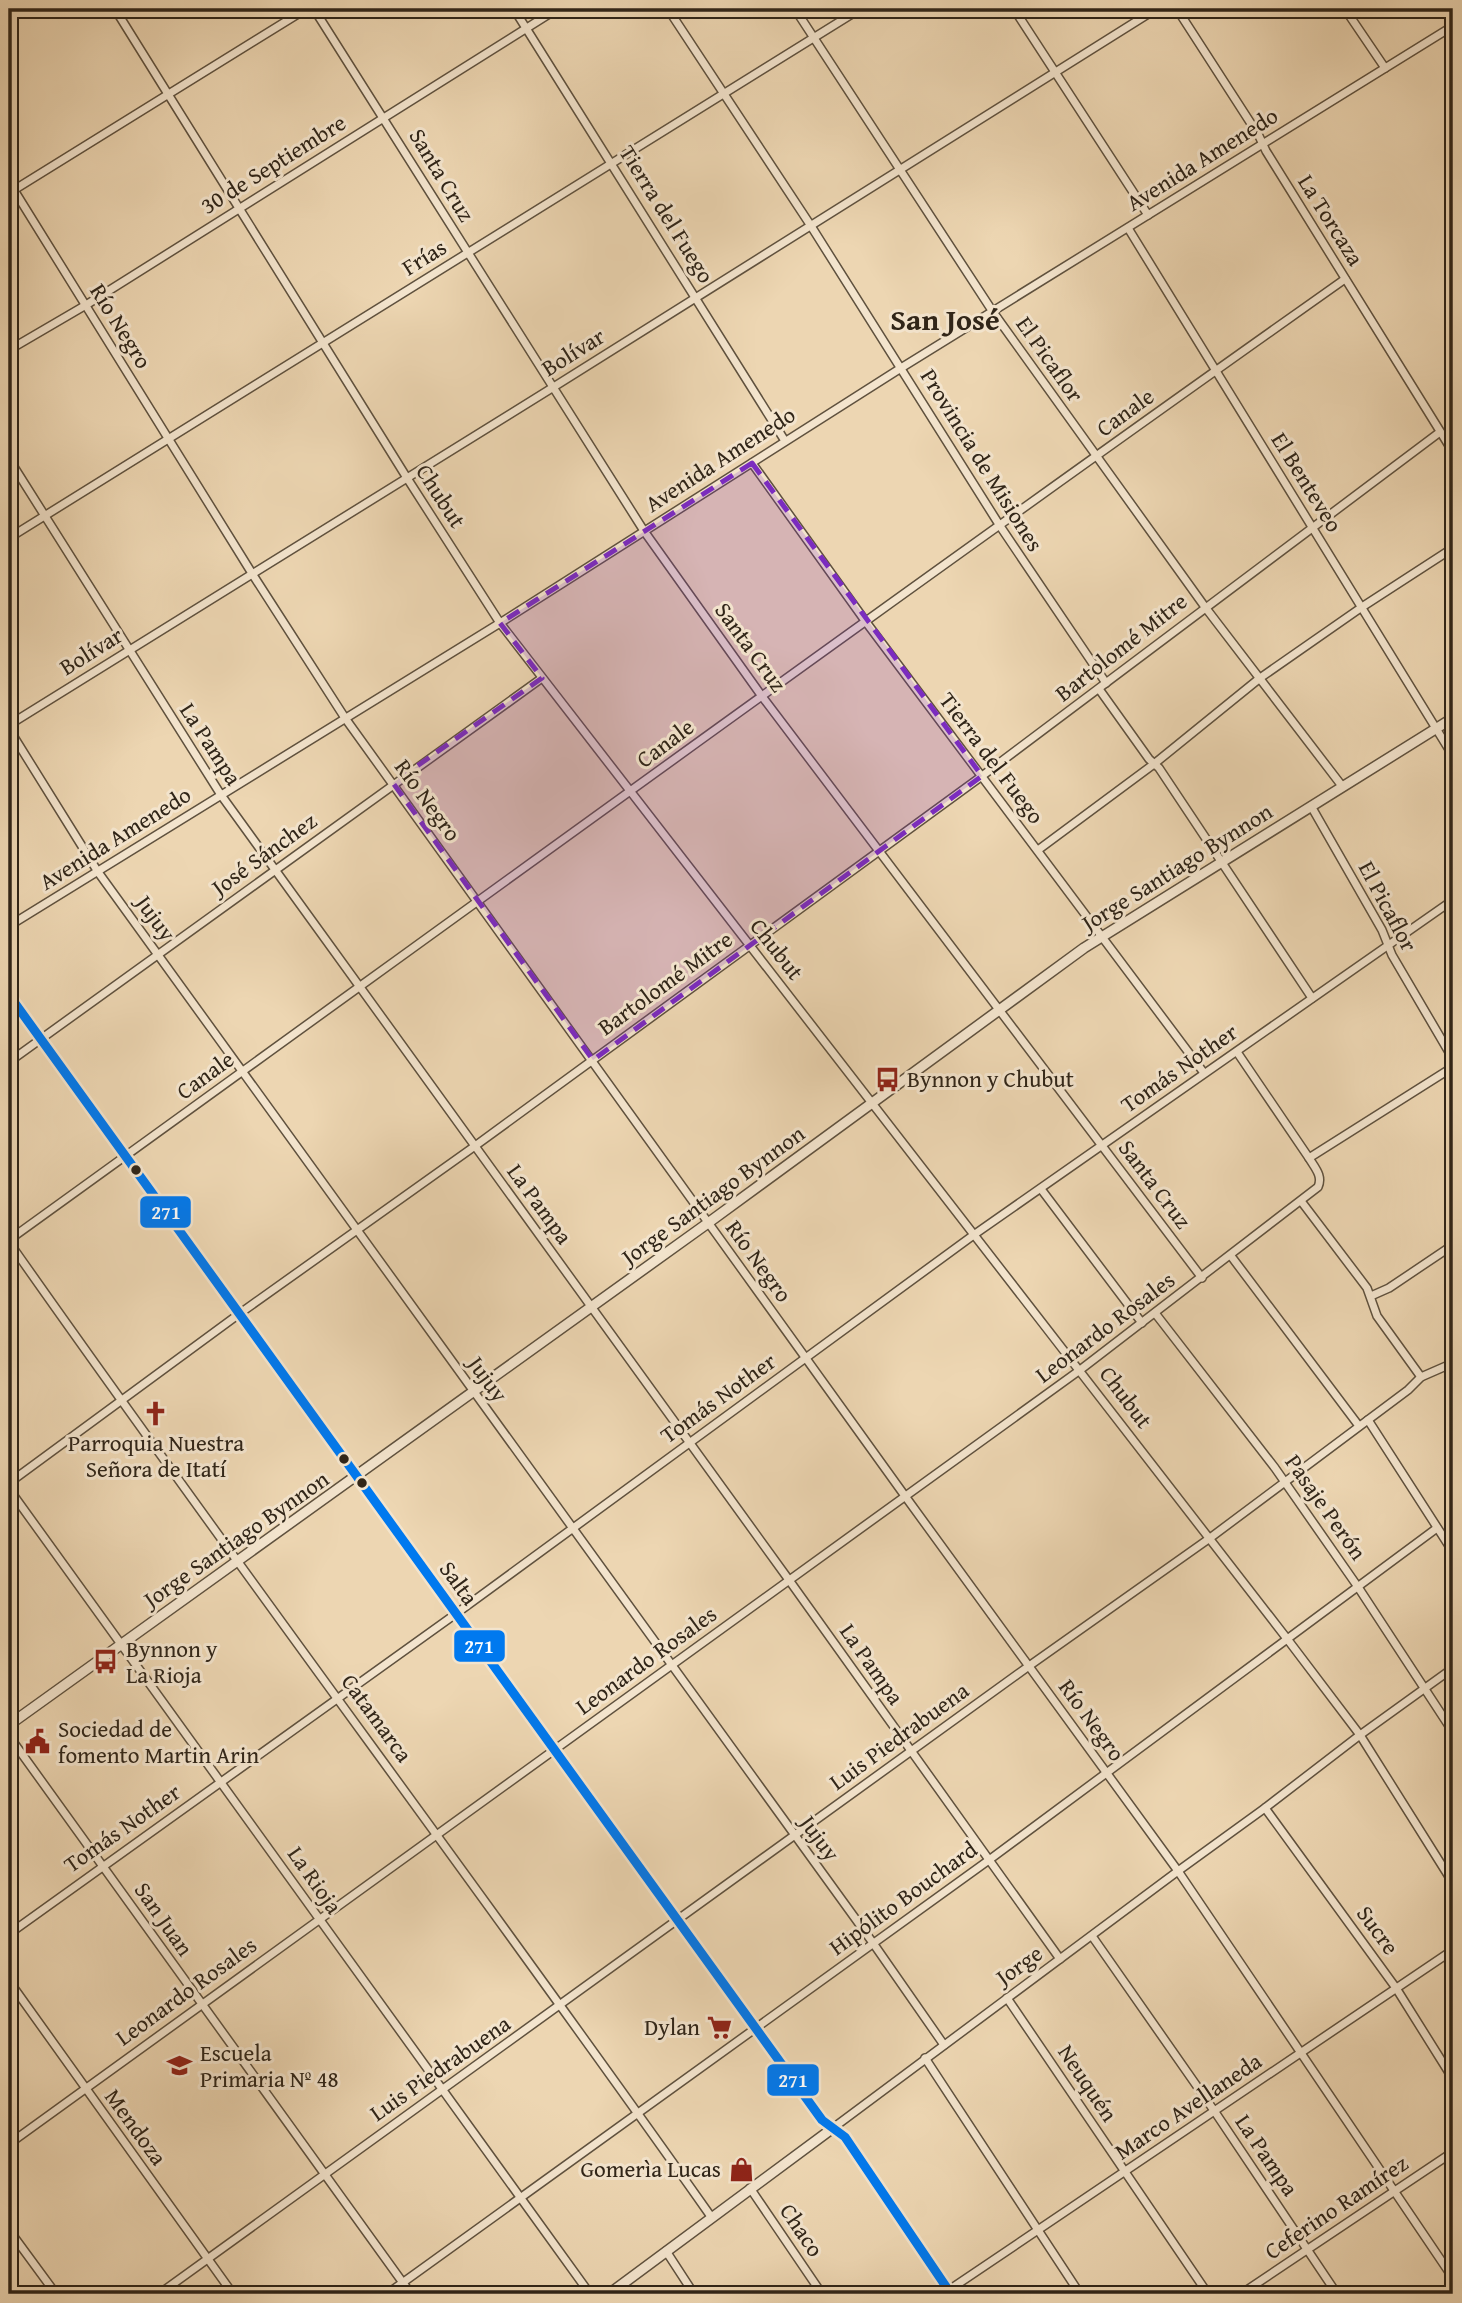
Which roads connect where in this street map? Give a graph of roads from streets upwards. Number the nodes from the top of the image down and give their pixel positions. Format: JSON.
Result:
{"nodes":[{"id":1,"x":22,"y":9,"type":"edge"},
{"id":2,"x":115,"y":9,"type":"edge"},
{"id":3,"x":306,"y":9,"type":"edge"},
{"id":4,"x":314,"y":9,"type":"edge"},
{"id":5,"x":514,"y":9,"type":"edge"},
{"id":6,"x":557,"y":9,"type":"edge"},
{"id":7,"x":668,"y":9,"type":"edge"},
{"id":8,"x":795,"y":9,"type":"edge"},
{"id":9,"x":860,"y":9,"type":"edge"},
{"id":10,"x":1014,"y":9,"type":"edge"},
{"id":11,"x":1156,"y":9,"type":"edge"},
{"id":12,"x":1177,"y":9,"type":"edge"},
{"id":13,"x":1345,"y":9,"type":"edge"},
{"id":14,"x":9,"y":17,"type":"edge"},
{"id":15,"x":1453,"y":26,"type":"edge"},
{"id":16,"x":527,"y":28,"type":"junction"},
{"id":17,"x":814,"y":38,"type":"junction"},
{"id":18,"x":1385,"y":68,"type":"junction"},
{"id":19,"x":1056,"y":73,"type":"junction"},
{"id":20,"x":167,"y":94,"type":"junction"},
{"id":21,"x":726,"y":94,"type":"junction"},
{"id":22,"x":384,"y":117,"type":"junction"},
{"id":23,"x":1263,"y":144,"type":"junction"},
{"id":24,"x":612,"y":163,"type":"junction"},
{"id":25,"x":901,"y":170,"type":"junction"},
{"id":26,"x":9,"y":182,"type":"edge"},
{"id":27,"x":11,"y":192,"type":"edge"},
{"id":28,"x":239,"y":208,"type":"junction"},
{"id":29,"x":1148,"y":215,"type":"junction"},
{"id":30,"x":811,"y":226,"type":"junction"},
{"id":31,"x":1128,"y":228,"type":"junction"},
{"id":32,"x":467,"y":253,"type":"junction"},
{"id":33,"x":1345,"y":279,"type":"junction"},
{"id":34,"x":696,"y":298,"type":"junction"},
{"id":35,"x":86,"y":305,"type":"junction"},
{"id":36,"x":993,"y":312,"type":"junction"},
{"id":37,"x":323,"y":343,"type":"junction"},
{"id":38,"x":9,"y":350,"type":"edge"},
{"id":39,"x":901,"y":368,"type":"junction"},
{"id":40,"x":1215,"y":371,"type":"junction"},
{"id":41,"x":552,"y":388,"type":"junction"},
{"id":42,"x":1440,"y":432,"type":"junction"},
{"id":43,"x":167,"y":438,"type":"junction"},
{"id":44,"x":785,"y":441,"type":"junction"},
{"id":45,"x":1453,"y":452,"type":"edge"},
{"id":46,"x":1096,"y":457,"type":"junction"},
{"id":47,"x":9,"y":459,"type":"edge"},
{"id":48,"x":752,"y":463,"type":"junction"},
{"id":49,"x":407,"y":478,"type":"junction"},
{"id":50,"x":44,"y":516,"type":"junction"},
{"id":51,"x":1000,"y":526,"type":"junction"},
{"id":52,"x":1313,"y":527,"type":"junction"},
{"id":53,"x":644,"y":531,"type":"junction"},
{"id":54,"x":9,"y":538,"type":"edge"},
{"id":55,"x":1453,"y":548,"type":"edge"},
{"id":56,"x":253,"y":575,"type":"junction"},
{"id":57,"x":1205,"y":607,"type":"junction"},
{"id":58,"x":1362,"y":607,"type":"junction"},
{"id":59,"x":866,"y":622,"type":"junction"},
{"id":60,"x":500,"y":623,"type":"junction"},
{"id":61,"x":128,"y":651,"type":"junction"},
{"id":62,"x":542,"y":678,"type":"junction"},
{"id":63,"x":1260,"y":678,"type":"junction"},
{"id":64,"x":1103,"y":686,"type":"junction"},
{"id":65,"x":761,"y":695,"type":"junction"},
{"id":66,"x":345,"y":718,"type":"junction"},
{"id":67,"x":1453,"y":718,"type":"edge"},
{"id":68,"x":9,"y":727,"type":"edge"},
{"id":69,"x":1436,"y":728,"type":"junction"},
{"id":70,"x":1453,"y":756,"type":"edge"},
{"id":71,"x":1154,"y":764,"type":"junction"},
{"id":72,"x":982,"y":776,"type":"junction"},
{"id":73,"x":393,"y":783,"type":"junction"},
{"id":74,"x":1342,"y":786,"type":"junction"},
{"id":75,"x":631,"y":792,"type":"junction"},
{"id":76,"x":221,"y":795,"type":"junction"},
{"id":77,"x":1311,"y":806,"type":"junction"},
{"id":78,"x":1038,"y":850,"type":"junction"},
{"id":79,"x":881,"y":851,"type":"junction"},
{"id":80,"x":1222,"y":862,"type":"junction"},
{"id":81,"x":276,"y":870,"type":"junction"},
{"id":82,"x":98,"y":872,"type":"junction"},
{"id":83,"x":1453,"y":900,"type":"edge"},
{"id":84,"x":477,"y":902,"type":"junction"},
{"id":85,"x":9,"y":926,"type":"edge"},
{"id":86,"x":1102,"y":936,"type":"junction"},
{"id":87,"x":1388,"y":945,"type":"junction"},
{"id":88,"x":750,"y":946,"type":"junction"},
{"id":89,"x":159,"y":954,"type":"junction"},
{"id":90,"x":361,"y":987,"type":"junction"},
{"id":91,"x":9,"y":995,"type":"edge"},
{"id":92,"x":1312,"y":998,"type":"junction"},
{"id":93,"x":998,"y":1010,"type":"junction"},
{"id":94,"x":41,"y":1039,"type":"junction"},
{"id":95,"x":1237,"y":1052,"type":"junction"},
{"id":96,"x":1453,"y":1059,"type":"edge"},
{"id":97,"x":593,"y":1060,"type":"junction"},
{"id":98,"x":9,"y":1062,"type":"edge"},
{"id":99,"x":1453,"y":1067,"type":"edge"},
{"id":100,"x":243,"y":1071,"type":"junction"},
{"id":101,"x":1205,"y":1073,"type":"junction"},
{"id":102,"x":872,"y":1104,"type":"junction"},
{"id":103,"x":1102,"y":1145,"type":"junction"},
{"id":104,"x":475,"y":1146,"type":"junction"},
{"id":105,"x":125,"y":1156,"type":"junction"},
{"id":106,"x":1309,"y":1158,"type":"junction"},
{"id":107,"x":1041,"y":1189,"type":"junction"},
{"id":108,"x":1301,"y":1201,"type":"junction"},
{"id":109,"x":708,"y":1223,"type":"junction"},
{"id":110,"x":359,"y":1230,"type":"junction"},
{"id":111,"x":975,"y":1234,"type":"junction"},
{"id":112,"x":9,"y":1241,"type":"edge"},
{"id":113,"x":1453,"y":1245,"type":"edge"},
{"id":114,"x":1231,"y":1256,"type":"junction"},
{"id":115,"x":1202,"y":1278,"type":"junction"},
{"id":116,"x":1371,"y":1296,"type":"junction"},
{"id":117,"x":590,"y":1307,"type":"junction"},
{"id":118,"x":1155,"y":1313,"type":"junction"},
{"id":119,"x":239,"y":1314,"type":"junction"},
{"id":120,"x":1142,"y":1323,"type":"junction"},
{"id":121,"x":806,"y":1359,"type":"junction"},
{"id":122,"x":1453,"y":1364,"type":"edge"},
{"id":123,"x":1080,"y":1370,"type":"junction"},
{"id":124,"x":1420,"y":1377,"type":"junction"},
{"id":125,"x":473,"y":1391,"type":"junction"},
{"id":126,"x":120,"y":1401,"type":"junction"},
{"id":127,"x":1368,"y":1420,"type":"junction"},
{"id":128,"x":1359,"y":1426,"type":"junction"},
{"id":129,"x":689,"y":1443,"type":"junction"},
{"id":130,"x":357,"y":1476,"type":"junction"},
{"id":131,"x":1284,"y":1481,"type":"junction"},
{"id":132,"x":9,"y":1483,"type":"edge"},
{"id":133,"x":9,"y":1489,"type":"edge"},
{"id":134,"x":905,"y":1496,"type":"junction"},
{"id":135,"x":573,"y":1528,"type":"junction"},
{"id":136,"x":1437,"y":1528,"type":"junction"},
{"id":137,"x":1210,"y":1538,"type":"junction"},
{"id":138,"x":1453,"y":1552,"type":"edge"},
{"id":139,"x":239,"y":1560,"type":"junction"},
{"id":140,"x":789,"y":1580,"type":"junction"},
{"id":141,"x":1358,"y":1587,"type":"junction"},
{"id":142,"x":457,"y":1613,"type":"junction"},
{"id":143,"x":1288,"y":1640,"type":"junction"},
{"id":144,"x":121,"y":1644,"type":"junction"},
{"id":145,"x":671,"y":1666,"type":"junction"},
{"id":146,"x":1029,"y":1666,"type":"junction"},
{"id":147,"x":1453,"y":1668,"type":"edge"},
{"id":148,"x":1425,"y":1688,"type":"junction"},
{"id":149,"x":337,"y":1697,"type":"junction"},
{"id":150,"x":9,"y":1725,"type":"edge"},
{"id":151,"x":1453,"y":1732,"type":"edge"},
{"id":152,"x":1360,"y":1735,"type":"junction"},
{"id":153,"x":9,"y":1736,"type":"edge"},
{"id":154,"x":555,"y":1751,"type":"junction"},
{"id":155,"x":911,"y":1751,"type":"junction"},
{"id":156,"x":1107,"y":1773,"type":"junction"},
{"id":157,"x":221,"y":1781,"type":"junction"},
{"id":158,"x":1265,"y":1808,"type":"junction"},
{"id":159,"x":436,"y":1834,"type":"junction"},
{"id":160,"x":795,"y":1836,"type":"junction"},
{"id":161,"x":989,"y":1860,"type":"junction"},
{"id":162,"x":103,"y":1865,"type":"junction"},
{"id":163,"x":1178,"y":1871,"type":"junction"},
{"id":164,"x":1453,"y":1883,"type":"edge"},
{"id":165,"x":320,"y":1920,"type":"junction"},
{"id":166,"x":677,"y":1920,"type":"junction"},
{"id":167,"x":9,"y":1934,"type":"edge"},
{"id":168,"x":1092,"y":1936,"type":"junction"},
{"id":169,"x":873,"y":1943,"type":"junction"},
{"id":170,"x":1453,"y":1950,"type":"edge"},
{"id":171,"x":1060,"y":1959,"type":"junction"},
{"id":172,"x":9,"y":1980,"type":"edge"},
{"id":173,"x":1396,"y":1988,"type":"junction"},
{"id":174,"x":1007,"y":1998,"type":"junction"},
{"id":175,"x":202,"y":2004,"type":"junction"},
{"id":176,"x":561,"y":2006,"type":"junction"},
{"id":177,"x":755,"y":2028,"type":"junction"},
{"id":178,"x":944,"y":2045,"type":"junction"},
{"id":179,"x":1301,"y":2052,"type":"junction"},
{"id":180,"x":925,"y":2058,"type":"junction"},
{"id":181,"x":1453,"y":2079,"type":"edge"},
{"id":182,"x":84,"y":2088,"type":"junction"},
{"id":183,"x":441,"y":2090,"type":"junction"},
{"id":184,"x":1215,"y":2112,"type":"junction"},
{"id":185,"x":638,"y":2113,"type":"junction"},
{"id":186,"x":833,"y":2128,"type":"junction"},
{"id":187,"x":9,"y":2144,"type":"edge"},
{"id":188,"x":1453,"y":2152,"type":"edge"},
{"id":189,"x":1125,"y":2172,"type":"junction"},
{"id":190,"x":324,"y":2174,"type":"junction"},
{"id":191,"x":750,"y":2188,"type":"junction"},
{"id":192,"x":1394,"y":2190,"type":"junction"},
{"id":193,"x":519,"y":2197,"type":"junction"},
{"id":194,"x":712,"y":2218,"type":"junction"},
{"id":195,"x":9,"y":2230,"type":"edge"},
{"id":196,"x":1037,"y":2231,"type":"junction"},
{"id":197,"x":666,"y":2250,"type":"junction"},
{"id":198,"x":1307,"y":2250,"type":"junction"},
{"id":199,"x":208,"y":2259,"type":"junction"},
{"id":200,"x":1453,"y":2278,"type":"edge"},
{"id":201,"x":403,"y":2283,"type":"junction"},
{"id":202,"x":948,"y":2293,"type":"edge"},
{"id":203,"x":56,"y":2294,"type":"edge"},
{"id":204,"x":159,"y":2294,"type":"edge"},
{"id":205,"x":233,"y":2294,"type":"edge"},
{"id":206,"x":387,"y":2294,"type":"edge"},
{"id":207,"x":411,"y":2294,"type":"edge"},
{"id":208,"x":590,"y":2294,"type":"edge"},
{"id":209,"x":609,"y":2294,"type":"edge"},
{"id":210,"x":694,"y":2294,"type":"edge"},
{"id":211,"x":822,"y":2294,"type":"edge"},
{"id":212,"x":1080,"y":2294,"type":"edge"},
{"id":213,"x":1208,"y":2294,"type":"edge"},
{"id":214,"x":1241,"y":2294,"type":"edge"},
{"id":215,"x":1337,"y":2294,"type":"edge"}],
"edges":[{"from":1,"to":14,"type":"street"},
{"from":2,"to":20,"type":"street","name":"Chubut"},
{"from":3,"to":20,"type":"street"},
{"from":4,"to":22,"type":"street","name":"Santa Cruz"},
{"from":5,"to":16,"type":"street","name":"Tierra del Fuego"},
{"from":6,"to":16,"type":"street","name":"30 de Septiembre"},
{"from":7,"to":21,"type":"street","name":"Provincia de Misiones"},
{"from":8,"to":17,"type":"street","name":"El Picaflor"},
{"from":9,"to":17,"type":"street","name":"Frías"},
{"from":10,"to":19,"type":"street"},
{"from":11,"to":19,"type":"street","name":"Bolívar"},
{"from":12,"to":23,"type":"street","name":"La Torcaza"},
{"from":13,"to":18,"type":"street"},
{"from":15,"to":18,"type":"street","name":"Avenida Amenedo"},
{"from":16,"to":22,"type":"street","name":"30 de Septiembre"},
{"from":16,"to":24,"type":"street","name":"Tierra del Fuego"},
{"from":17,"to":21,"type":"street","name":"Frías"},
{"from":17,"to":25,"type":"street","name":"El Picaflor"},
{"from":18,"to":23,"type":"street","name":"Avenida Amenedo"},
{"from":19,"to":25,"type":"street","name":"Bolívar"},
{"from":19,"to":29,"type":"street"},
{"from":20,"to":27,"type":"street"},
{"from":20,"to":28,"type":"street","name":"Chubut"},
{"from":21,"to":24,"type":"street","name":"Frías"},
{"from":21,"to":30,"type":"street","name":"Provincia de Misiones"},
{"from":22,"to":28,"type":"street","name":"30 de Septiembre"},
{"from":22,"to":32,"type":"street","name":"Santa Cruz"},
{"from":23,"to":29,"type":"street","name":"Avenida Amenedo"},
{"from":23,"to":33,"type":"street","name":"La Torcaza"},
{"from":24,"to":32,"type":"street","name":"Frías"},
{"from":24,"to":34,"type":"street","name":"Tierra del Fuego"},
{"from":25,"to":30,"type":"street","name":"Bolívar"},
{"from":25,"to":36,"type":"street","name":"El Picaflor"},
{"from":26,"to":27,"type":"street","name":"Río Negro"},
{"from":27,"to":35,"type":"street","name":"Río Negro"},
{"from":28,"to":35,"type":"street","name":"30 de Septiembre"},
{"from":28,"to":37,"type":"street","name":"Chubut"},
{"from":29,"to":31,"type":"street","name":"Avenida Amenedo"},
{"from":30,"to":34,"type":"street","name":"Bolívar"},
{"from":30,"to":39,"type":"street","name":"Provincia de Misiones"},
{"from":31,"to":36,"type":"street","name":"Avenida Amenedo"},
{"from":31,"to":40,"type":"street","name":"El Benteveo"},
{"from":32,"to":37,"type":"street","name":"Frías"},
{"from":32,"to":41,"type":"street","name":"Santa Cruz"},
{"from":33,"to":40,"type":"street","name":"Canale"},
{"from":33,"to":42,"type":"street","name":"La Torcaza"},
{"from":34,"to":41,"type":"street","name":"Bolívar"},
{"from":34,"to":44,"type":"street","name":"Tierra del Fuego"},
{"from":35,"to":38,"type":"street","name":"30 de Septiembre"},
{"from":35,"to":43,"type":"street","name":"Río Negro"},
{"from":36,"to":39,"type":"street","name":"Avenida Amenedo"},
{"from":36,"to":46,"type":"street","name":"El Picaflor"},
{"from":37,"to":43,"type":"street","name":"Frías"},
{"from":37,"to":49,"type":"street","name":"Chubut"},
{"from":39,"to":44,"type":"street","name":"Avenida Amenedo"},
{"from":39,"to":51,"type":"street","name":"Provincia de Misiones"},
{"from":40,"to":46,"type":"street","name":"Canale"},
{"from":40,"to":52,"type":"street","name":"El Benteveo"},
{"from":41,"to":49,"type":"street","name":"Bolívar"},
{"from":41,"to":53,"type":"street","name":"Santa Cruz"},
{"from":42,"to":45,"type":"street","name":"La Torcaza"},
{"from":42,"to":52,"type":"street","name":"Bartolomé Mitre"},
{"from":43,"to":50,"type":"street","name":"Frías"},
{"from":43,"to":56,"type":"street","name":"Río Negro"},
{"from":44,"to":48,"type":"street","name":"Avenida Amenedo"},
{"from":46,"to":51,"type":"street","name":"Canale"},
{"from":46,"to":57,"type":"street","name":"El Picaflor"},
{"from":47,"to":50,"type":"street","name":"La Pampa"},
{"from":48,"to":53,"type":"street","name":"Avenida Amenedo"},
{"from":48,"to":59,"type":"street","name":"Tierra del Fuego"},
{"from":49,"to":56,"type":"street","name":"Bolívar"},
{"from":49,"to":60,"type":"street","name":"Chubut"},
{"from":50,"to":54,"type":"street","name":"Frías"},
{"from":50,"to":61,"type":"street","name":"La Pampa"},
{"from":51,"to":59,"type":"street","name":"Canale"},
{"from":51,"to":64,"type":"street","name":"Provincia de Misiones"},
{"from":52,"to":57,"type":"street","name":"Bartolomé Mitre"},
{"from":52,"to":58,"type":"street","name":"El Benteveo"},
{"from":53,"to":60,"type":"street","name":"Avenida Amenedo"},
{"from":53,"to":65,"type":"street","name":"Santa Cruz"},
{"from":55,"to":58,"type":"street"},
{"from":56,"to":61,"type":"street","name":"Bolívar"},
{"from":56,"to":66,"type":"street","name":"Río Negro"},
{"from":57,"to":63,"type":"street","name":"El Picaflor"},
{"from":57,"to":64,"type":"street","name":"Bartolomé Mitre"},
{"from":58,"to":63,"type":"street"},
{"from":58,"to":69,"type":"street","name":"El Benteveo"},
{"from":59,"to":65,"type":"street","name":"Canale"},
{"from":59,"to":72,"type":"street","name":"Tierra del Fuego"},
{"from":60,"to":62,"type":"street","name":"Chubut"},
{"from":60,"to":66,"type":"street","name":"Avenida Amenedo"},
{"from":61,"to":68,"type":"street","name":"Bolívar"},
{"from":61,"to":76,"type":"street","name":"La Pampa"},
{"from":62,"to":73,"type":"street","name":"José Sánchez"},
{"from":62,"to":75,"type":"street","name":"Chubut"},
{"from":63,"to":71,"type":"street"},
{"from":63,"to":74,"type":"street","name":"El Picaflor"},
{"from":64,"to":71,"type":"street","name":"Provincia de Misiones"},
{"from":64,"to":72,"type":"street","name":"Bartolomé Mitre"},
{"from":65,"to":75,"type":"street","name":"Canale"},
{"from":65,"to":79,"type":"street","name":"Santa Cruz"},
{"from":66,"to":73,"type":"street","name":"Río Negro"},
{"from":66,"to":76,"type":"street","name":"Avenida Amenedo"},
{"from":67,"to":69,"type":"street","name":"Jorge Santiago Bynnon"},
{"from":68,"to":82,"type":"street","name":"Jujuy"},
{"from":69,"to":70,"type":"street","name":"El Benteveo"},
{"from":69,"to":74,"type":"street","name":"Jorge Santiago Bynnon"},
{"from":71,"to":78,"type":"street"},
{"from":71,"to":80,"type":"street","name":"Provincia de Misiones"},
{"from":72,"to":78,"type":"street","name":"Tierra del Fuego"},
{"from":72,"to":79,"type":"street","name":"Bartolomé Mitre"},
{"from":73,"to":81,"type":"street","name":"José Sánchez"},
{"from":73,"to":84,"type":"street","name":"Río Negro"},
{"from":74,"to":77,"type":"street","name":"Jorge Santiago Bynnon"},
{"from":75,"to":84,"type":"street","name":"Canale"},
{"from":75,"to":88,"type":"street","name":"Chubut"},
{"from":76,"to":81,"type":"street","name":"La Pampa"},
{"from":76,"to":82,"type":"street","name":"Avenida Amenedo"},
{"from":77,"to":80,"type":"street","name":"Jorge Santiago Bynnon"},
{"from":77,"to":87,"type":"street","name":"El Picaflor"},
{"from":78,"to":86,"type":"street","name":"Tierra del Fuego"},
{"from":79,"to":88,"type":"street","name":"Bartolomé Mitre"},
{"from":79,"to":93,"type":"street","name":"Santa Cruz"},
{"from":80,"to":86,"type":"street","name":"Jorge Santiago Bynnon"},
{"from":80,"to":92,"type":"street","name":"Provincia de Misiones"},
{"from":81,"to":89,"type":"street","name":"José Sánchez"},
{"from":81,"to":90,"type":"street","name":"La Pampa"},
{"from":82,"to":85,"type":"street","name":"Avenida Amenedo"},
{"from":82,"to":89,"type":"street","name":"Jujuy"},
{"from":83,"to":87,"type":"street","name":"Tomás Nother"},
{"from":84,"to":90,"type":"street","name":"Canale"},
{"from":84,"to":97,"type":"street","name":"Río Negro"},
{"from":86,"to":93,"type":"street","name":"Jorge Santiago Bynnon"},
{"from":86,"to":101,"type":"street","name":"Tierra del Fuego"},
{"from":87,"to":92,"type":"street","name":"Tomás Nother"},
{"from":87,"to":96,"type":"street","name":"El Picaflor"},
{"from":88,"to":97,"type":"street","name":"Bartolomé Mitre"},
{"from":88,"to":102,"type":"street","name":"Chubut"},
{"from":89,"to":94,"type":"street","name":"José Sánchez"},
{"from":89,"to":100,"type":"street","name":"Jujuy"},
{"from":90,"to":100,"type":"street","name":"Canale"},
{"from":90,"to":104,"type":"street","name":"La Pampa"},
{"from":91,"to":94,"type":"street","name":"Salta"},
{"from":92,"to":95,"type":"street","name":"Tomás Nother"},
{"from":93,"to":102,"type":"street","name":"Jorge Santiago Bynnon"},
{"from":93,"to":103,"type":"street","name":"Santa Cruz"},
{"from":94,"to":98,"type":"street","name":"José Sánchez"},
{"from":94,"to":105,"type":"street","name":"Salta"},
{"from":95,"to":101,"type":"street","name":"Tomás Nother"},
{"from":95,"to":106,"type":"street"},
{"from":97,"to":104,"type":"street","name":"Bartolomé Mitre"},
{"from":97,"to":109,"type":"street","name":"Río Negro"},
{"from":99,"to":106,"type":"street"},
{"from":100,"to":105,"type":"street","name":"Canale"},
{"from":100,"to":110,"type":"street","name":"Jujuy"},
{"from":101,"to":103,"type":"street","name":"Tomás Nother"},
{"from":102,"to":109,"type":"street","name":"Jorge Santiago Bynnon"},
{"from":102,"to":111,"type":"street","name":"Chubut"},
{"from":103,"to":107,"type":"street","name":"Tomás Nother"},
{"from":103,"to":115,"type":"street","name":"Santa Cruz"},
{"from":104,"to":110,"type":"street","name":"Bartolomé Mitre"},
{"from":104,"to":117,"type":"street","name":"La Pampa"},
{"from":105,"to":112,"type":"street","name":"Canale"},
{"from":105,"to":119,"type":"street","name":"Salta"},
{"from":106,"to":108,"type":"street"},
{"from":107,"to":111,"type":"street","name":"Tomás Nother"},
{"from":107,"to":120,"type":"street"},
{"from":108,"to":114,"type":"street","name":"Leonardo Rosales"},
{"from":108,"to":116,"type":"street"},
{"from":109,"to":117,"type":"street","name":"Jorge Santiago Bynnon"},
{"from":109,"to":121,"type":"street","name":"Río Negro"},
{"from":110,"to":119,"type":"street","name":"Bartolomé Mitre"},
{"from":110,"to":125,"type":"street","name":"Jujuy"},
{"from":111,"to":121,"type":"street","name":"Tomás Nother"},
{"from":111,"to":123,"type":"street","name":"Chubut"},
{"from":112,"to":126,"type":"street","name":"Catamarca"},
{"from":113,"to":116,"type":"street"},
{"from":114,"to":115,"type":"street","name":"Leonardo Rosales"},
{"from":114,"to":128,"type":"street"},
{"from":115,"to":118,"type":"street","name":"Leonardo Rosales"},
{"from":116,"to":124,"type":"street"},
{"from":117,"to":125,"type":"street","name":"Jorge Santiago Bynnon"},
{"from":117,"to":129,"type":"street","name":"La Pampa"},
{"from":118,"to":120,"type":"street","name":"Leonardo Rosales"},
{"from":118,"to":131,"type":"street","name":"Pasaje Perón"},
{"from":119,"to":126,"type":"street","name":"Bartolomé Mitre"},
{"from":119,"to":130,"type":"street","name":"Salta"},
{"from":120,"to":123,"type":"street","name":"Leonardo Rosales"},
{"from":121,"to":129,"type":"street","name":"Tomás Nother"},
{"from":121,"to":134,"type":"street","name":"Río Negro"},
{"from":122,"to":124,"type":"street"},
{"from":123,"to":134,"type":"street","name":"Leonardo Rosales"},
{"from":123,"to":137,"type":"street","name":"Chubut"},
{"from":124,"to":127,"type":"street","name":"Luis Piedrabuena"},
{"from":125,"to":130,"type":"street","name":"Jorge Santiago Bynnon"},
{"from":125,"to":135,"type":"street","name":"Jujuy"},
{"from":126,"to":132,"type":"street","name":"Bartolomé Mitre"},
{"from":126,"to":139,"type":"street","name":"Catamarca"},
{"from":127,"to":128,"type":"street","name":"Luis Piedrabuena"},
{"from":127,"to":136,"type":"street"},
{"from":128,"to":131,"type":"street","name":"Luis Piedrabuena"},
{"from":129,"to":135,"type":"street","name":"Tomás Nother"},
{"from":129,"to":140,"type":"street","name":"La Pampa"},
{"from":130,"to":139,"type":"street","name":"Jorge Santiago Bynnon"},
{"from":130,"to":142,"type":"street","name":"Salta"},
{"from":131,"to":137,"type":"street","name":"Luis Piedrabuena"},
{"from":131,"to":141,"type":"street","name":"Pasaje Perón"},
{"from":133,"to":144,"type":"street","name":"La Rioja"},
{"from":134,"to":140,"type":"street","name":"Leonardo Rosales"},
{"from":134,"to":146,"type":"street","name":"Río Negro"},
{"from":135,"to":142,"type":"street","name":"Tomás Nother"},
{"from":135,"to":145,"type":"street","name":"Jujuy"},
{"from":136,"to":138,"type":"street"},
{"from":136,"to":141,"type":"street","name":"Hipólito Bouchard"},
{"from":137,"to":143,"type":"street","name":"Chubut"},
{"from":137,"to":146,"type":"street","name":"Luis Piedrabuena"},
{"from":139,"to":144,"type":"street","name":"Jorge Santiago Bynnon"},
{"from":139,"to":149,"type":"street","name":"Catamarca"},
{"from":140,"to":145,"type":"street","name":"Leonardo Rosales"},
{"from":140,"to":155,"type":"street","name":"La Pampa"},
{"from":141,"to":143,"type":"street","name":"Hipólito Bouchard"},
{"from":141,"to":148,"type":"street","name":"Pasaje Perón"},
{"from":142,"to":149,"type":"street","name":"Tomás Nother"},
{"from":142,"to":154,"type":"street","name":"Salta"},
{"from":143,"to":152,"type":"street","name":"Chubut"},
{"from":143,"to":156,"type":"street","name":"Hipólito Bouchard"},
{"from":144,"to":150,"type":"street","name":"Jorge Santiago Bynnon"},
{"from":144,"to":157,"type":"street","name":"La Rioja"},
{"from":145,"to":154,"type":"street","name":"Leonardo Rosales"},
{"from":145,"to":160,"type":"street","name":"Jujuy"},
{"from":146,"to":155,"type":"street","name":"Luis Piedrabuena"},
{"from":146,"to":156,"type":"street","name":"Río Negro"},
{"from":147,"to":148,"type":"street","name":"Jorge"},
{"from":148,"to":151,"type":"street","name":"Pasaje Perón"},
{"from":148,"to":152,"type":"street","name":"Jorge"},
{"from":149,"to":157,"type":"street","name":"Tomás Nother"},
{"from":149,"to":159,"type":"street","name":"Catamarca"},
{"from":152,"to":158,"type":"street","name":"Jorge"},
{"from":152,"to":164,"type":"street","name":"Chubut"},
{"from":153,"to":162,"type":"street","name":"San Juan"},
{"from":154,"to":159,"type":"street","name":"Leonardo Rosales"},
{"from":154,"to":166,"type":"street","name":"Salta"},
{"from":155,"to":160,"type":"street","name":"Luis Piedrabuena"},
{"from":155,"to":161,"type":"street","name":"La Pampa"},
{"from":156,"to":161,"type":"street","name":"Hipólito Bouchard"},
{"from":156,"to":163,"type":"street","name":"Río Negro"},
{"from":157,"to":162,"type":"street","name":"Tomás Nother"},
{"from":157,"to":165,"type":"street","name":"La Rioja"},
{"from":158,"to":163,"type":"street","name":"Jorge"},
{"from":158,"to":173,"type":"street","name":"Sucre"},
{"from":159,"to":165,"type":"street","name":"Leonardo Rosales"},
{"from":159,"to":176,"type":"street","name":"Catamarca"},
{"from":160,"to":166,"type":"street","name":"Luis Piedrabuena"},
{"from":160,"to":169,"type":"street","name":"Jujuy"},
{"from":161,"to":169,"type":"street","name":"Hipólito Bouchard"},
{"from":161,"to":171,"type":"street","name":"La Pampa"},
{"from":162,"to":167,"type":"street","name":"Tomás Nother"},
{"from":162,"to":175,"type":"street","name":"San Juan"},
{"from":163,"to":168,"type":"street","name":"Jorge"},
{"from":163,"to":179,"type":"street","name":"Río Negro"},
{"from":165,"to":175,"type":"street","name":"Leonardo Rosales"},
{"from":165,"to":183,"type":"street","name":"La Rioja"},
{"from":166,"to":176,"type":"street","name":"Luis Piedrabuena"},
{"from":166,"to":177,"type":"street","name":"Salta"},
{"from":168,"to":171,"type":"street","name":"Jorge"},
{"from":168,"to":184,"type":"street","name":"La Pampa"},
{"from":169,"to":177,"type":"street","name":"Hipólito Bouchard"},
{"from":169,"to":178,"type":"street","name":"Jujuy"},
{"from":170,"to":173,"type":"street","name":"Marco Avellaneda"},
{"from":171,"to":174,"type":"street","name":"Jorge"},
{"from":172,"to":182,"type":"street","name":"Mendoza"},
{"from":173,"to":179,"type":"street","name":"Marco Avellaneda"},
{"from":173,"to":181,"type":"street","name":"Sucre"},
{"from":174,"to":178,"type":"street","name":"Jorge"},
{"from":174,"to":189,"type":"street","name":"Neuquén"},
{"from":175,"to":182,"type":"street","name":"Leonardo Rosales"},
{"from":175,"to":190,"type":"street","name":"San Juan"},
{"from":176,"to":183,"type":"street","name":"Luis Piedrabuena"},
{"from":176,"to":185,"type":"street","name":"Catamarca"},
{"from":177,"to":185,"type":"street","name":"Hipólito Bouchard"},
{"from":177,"to":186,"type":"street","name":"Salta"},
{"from":178,"to":180,"type":"street","name":"Jorge"},
{"from":179,"to":184,"type":"street","name":"Marco Avellaneda"},
{"from":179,"to":192,"type":"street","name":"Río Negro"},
{"from":180,"to":186,"type":"street","name":"Jorge"},
{"from":180,"to":196,"type":"street"},
{"from":182,"to":187,"type":"street","name":"Leonardo Rosales"},
{"from":182,"to":199,"type":"street","name":"Mendoza"},
{"from":183,"to":190,"type":"street","name":"Luis Piedrabuena"},
{"from":183,"to":193,"type":"street","name":"La Rioja"},
{"from":184,"to":189,"type":"street","name":"Marco Avellaneda"},
{"from":184,"to":198,"type":"street","name":"La Pampa"},
{"from":185,"to":193,"type":"street","name":"Hipólito Bouchard"},
{"from":185,"to":194,"type":"street","name":"Catamarca"},
{"from":186,"to":191,"type":"street","name":"Jorge"},
{"from":186,"to":202,"type":"street","name":"Salta"},
{"from":188,"to":192,"type":"street","name":"Ceferino Ramírez"},
{"from":189,"to":196,"type":"street","name":"Marco Avellaneda"},
{"from":189,"to":213,"type":"street","name":"Neuquén"},
{"from":190,"to":199,"type":"street","name":"Luis Piedrabuena"},
{"from":190,"to":201,"type":"street","name":"San Juan"},
{"from":191,"to":194,"type":"street","name":"Jorge"},
{"from":191,"to":211,"type":"street","name":"Chaco"},
{"from":192,"to":198,"type":"street","name":"Ceferino Ramírez"},
{"from":192,"to":200,"type":"street","name":"Río Negro"},
{"from":193,"to":201,"type":"street","name":"Hipólito Bouchard"},
{"from":193,"to":208,"type":"street","name":"La Rioja"},
{"from":194,"to":197,"type":"street","name":"Jorge"},
{"from":195,"to":203,"type":"street"},
{"from":196,"to":202,"type":"street","name":"Marco Avellaneda"},
{"from":196,"to":212,"type":"street"},
{"from":197,"to":209,"type":"street","name":"Jorge"},
{"from":197,"to":210,"type":"street"},
{"from":198,"to":214,"type":"street","name":"Ceferino Ramírez"},
{"from":198,"to":215,"type":"street","name":"La Pampa"},
{"from":199,"to":204,"type":"street","name":"Luis Piedrabuena"},
{"from":199,"to":205,"type":"street","name":"Mendoza"},
{"from":201,"to":206,"type":"street","name":"Hipólito Bouchard"},
{"from":201,"to":207,"type":"street","name":"San Juan"}]}
